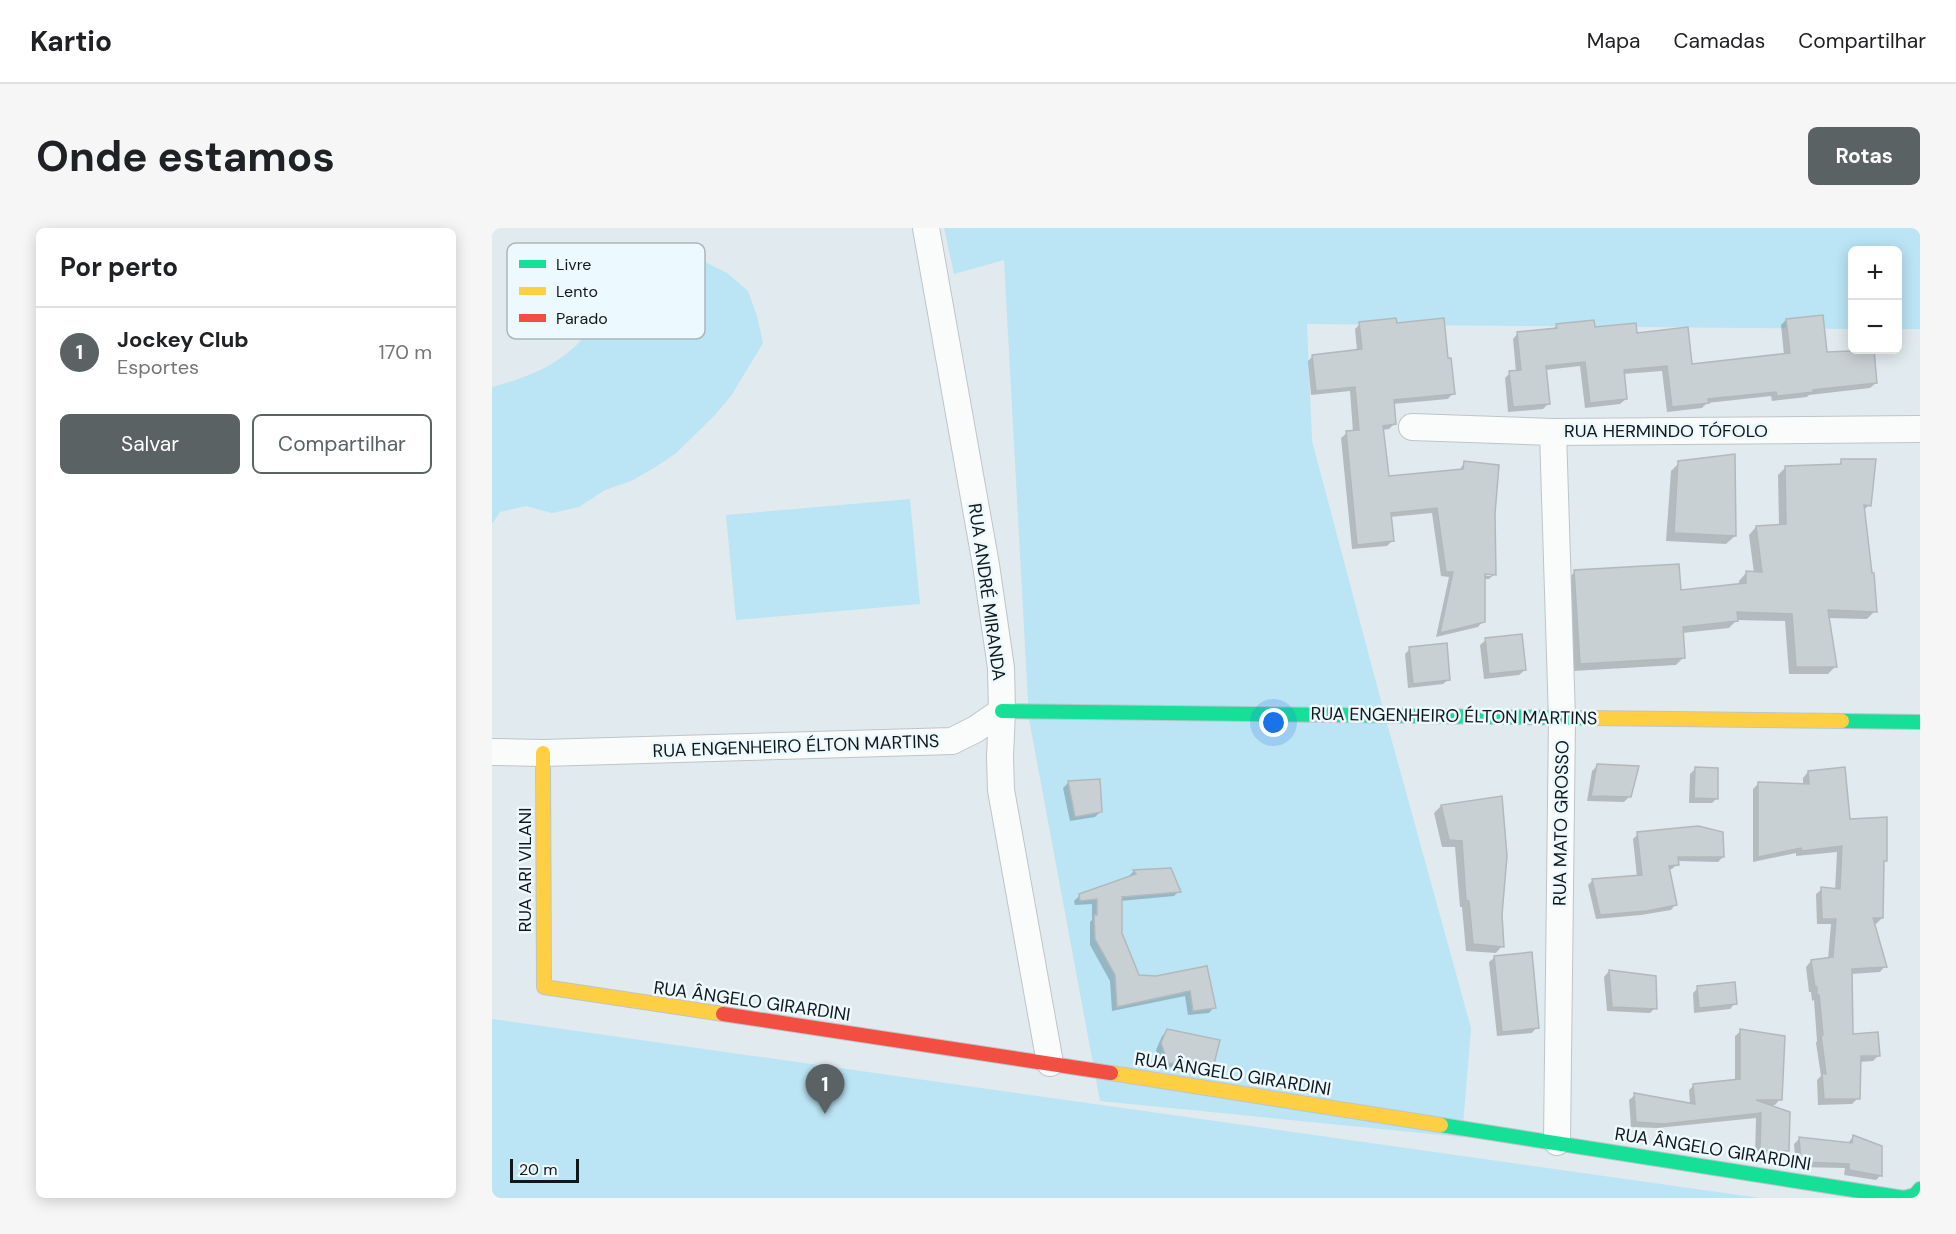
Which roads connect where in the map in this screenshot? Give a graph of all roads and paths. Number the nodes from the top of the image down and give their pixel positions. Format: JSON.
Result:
{"nodes":[{"id":1,"x":926,"y":228,"type":"edge"},
{"id":2,"x":1412,"y":427,"type":"dead end"},
{"id":3,"x":1920,"y":429,"type":"edge"},
{"id":4,"x":1553,"y":432,"type":"junction"},
{"id":5,"x":1002,"y":711,"type":"junction"},
{"id":6,"x":1562,"y":718,"type":"junction"},
{"id":7,"x":1920,"y":722,"type":"edge"},
{"id":8,"x":492,"y":752,"type":"edge"},
{"id":9,"x":543,"y":753,"type":"junction"},
{"id":10,"x":544,"y":987,"type":"joint"},
{"id":11,"x":1050,"y":1063,"type":"junction"},
{"id":12,"x":1557,"y":1142,"type":"junction"},
{"id":13,"x":1918,"y":1192,"type":"edge"}],
"edges":[{"from":1,"to":5,"type":"street","name":"RUA ANDRÉ MIRANDA"},
{"from":2,"to":4,"type":"street","name":"RUA HERMINDO TÓFOLO"},
{"from":3,"to":4,"type":"street","name":"RUA HERMINDO TÓFOLO"},
{"from":4,"to":6,"type":"street","name":"RUA MATO GROSSO"},
{"from":5,"to":6,"type":"street","name":"RUA ENGENHEIRO ÉLTON MARTINS"},
{"from":5,"to":9,"type":"street","name":"RUA ENGENHEIRO ÉLTON MARTINS"},
{"from":5,"to":11,"type":"street","name":"RUA ANDRÉ MIRANDA"},
{"from":6,"to":7,"type":"street","name":"RUA ENGENHEIRO ÉLTON MARTINS"},
{"from":6,"to":12,"type":"street","name":"RUA MATO GROSSO"},
{"from":8,"to":9,"type":"street","name":"RUA ENGENHEIRO ÉLTON MARTINS"},
{"from":9,"to":10,"type":"street","name":"RUA ARI VILANI"},
{"from":10,"to":11,"type":"street","name":"RUA ÂNGELO GIRARDINI"},
{"from":11,"to":12,"type":"street","name":"RUA ÂNGELO GIRARDINI"},
{"from":12,"to":13,"type":"street","name":"RUA ÂNGELO GIRARDINI"}]}
